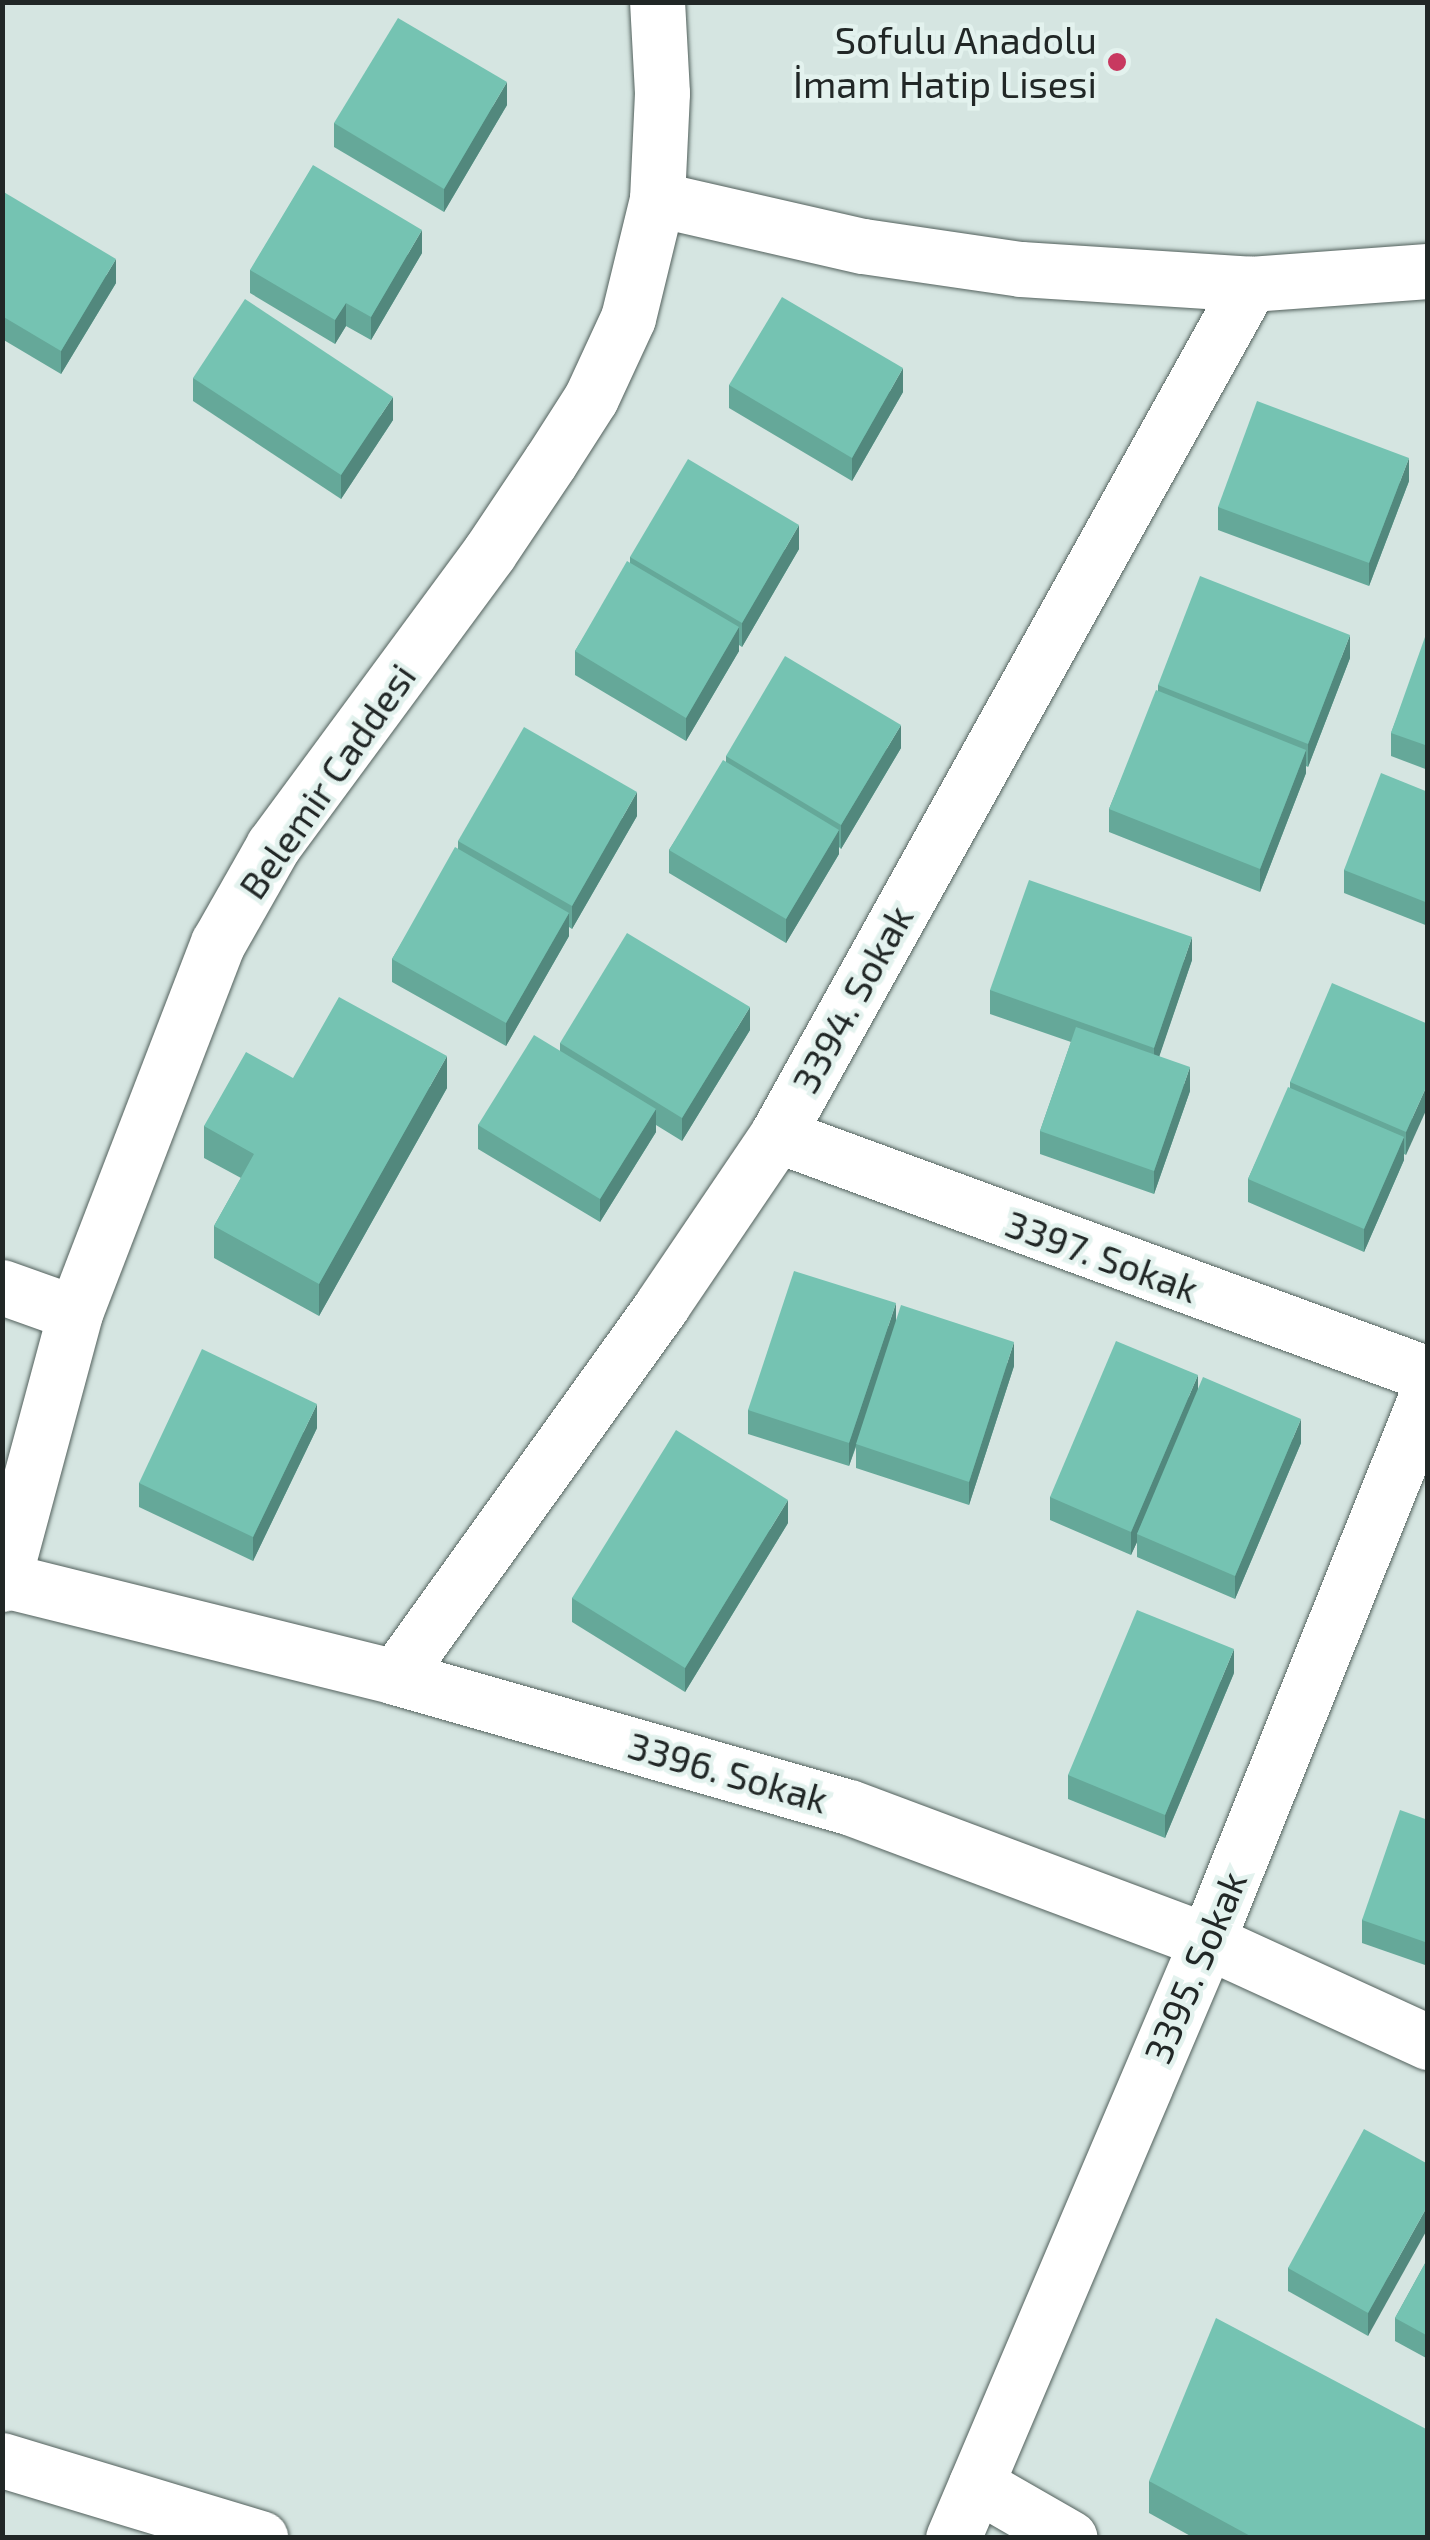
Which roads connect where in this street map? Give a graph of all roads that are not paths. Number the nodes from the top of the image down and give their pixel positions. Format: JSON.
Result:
{"nodes":[{"id":1,"x":657,"y":2,"type":"edge"},
{"id":2,"x":657,"y":200,"type":"junction"},
{"id":3,"x":1428,"y":271,"type":"edge"},
{"id":4,"x":1250,"y":284,"type":"junction"},
{"id":5,"x":776,"y":1135,"type":"junction"},
{"id":6,"x":2,"y":1287,"type":"edge"},
{"id":7,"x":75,"y":1313,"type":"junction"},
{"id":8,"x":1428,"y":1374,"type":"edge"},
{"id":9,"x":1428,"y":1392,"type":"edge"},
{"id":10,"x":3,"y":1582,"type":"edge"},
{"id":11,"x":395,"y":1676,"type":"junction"},
{"id":12,"x":1207,"y":1941,"type":"junction"},
{"id":13,"x":1428,"y":2042,"type":"edge"},
{"id":14,"x":2,"y":2460,"type":"edge"},
{"id":15,"x":976,"y":2484,"type":"junction"},
{"id":16,"x":262,"y":2538,"type":"edge"},
{"id":17,"x":953,"y":2538,"type":"edge"},
{"id":18,"x":1070,"y":2538,"type":"edge"}],
"edges":[{"from":1,"to":2,"type":"street","name":"Belemir Caddesi"},
{"from":2,"to":4,"type":"street"},
{"from":2,"to":7,"type":"street","name":"Belemir Caddesi"},
{"from":3,"to":4,"type":"street"},
{"from":4,"to":5,"type":"street","name":"3394. Sokak"},
{"from":5,"to":8,"type":"street","name":"3397. Sokak"},
{"from":5,"to":11,"type":"street","name":"3394. Sokak"},
{"from":6,"to":7,"type":"street"},
{"from":7,"to":10,"type":"street","name":"Belemir Caddesi"},
{"from":9,"to":12,"type":"street","name":"3395. Sokak"},
{"from":10,"to":11,"type":"street","name":"3396. Sokak"},
{"from":11,"to":12,"type":"street","name":"3396. Sokak"},
{"from":12,"to":13,"type":"street","name":"3396. Sokak"},
{"from":12,"to":15,"type":"street","name":"3395. Sokak"},
{"from":14,"to":16,"type":"street"},
{"from":15,"to":17,"type":"street","name":"3395. Sokak"},
{"from":15,"to":18,"type":"street"}]}
